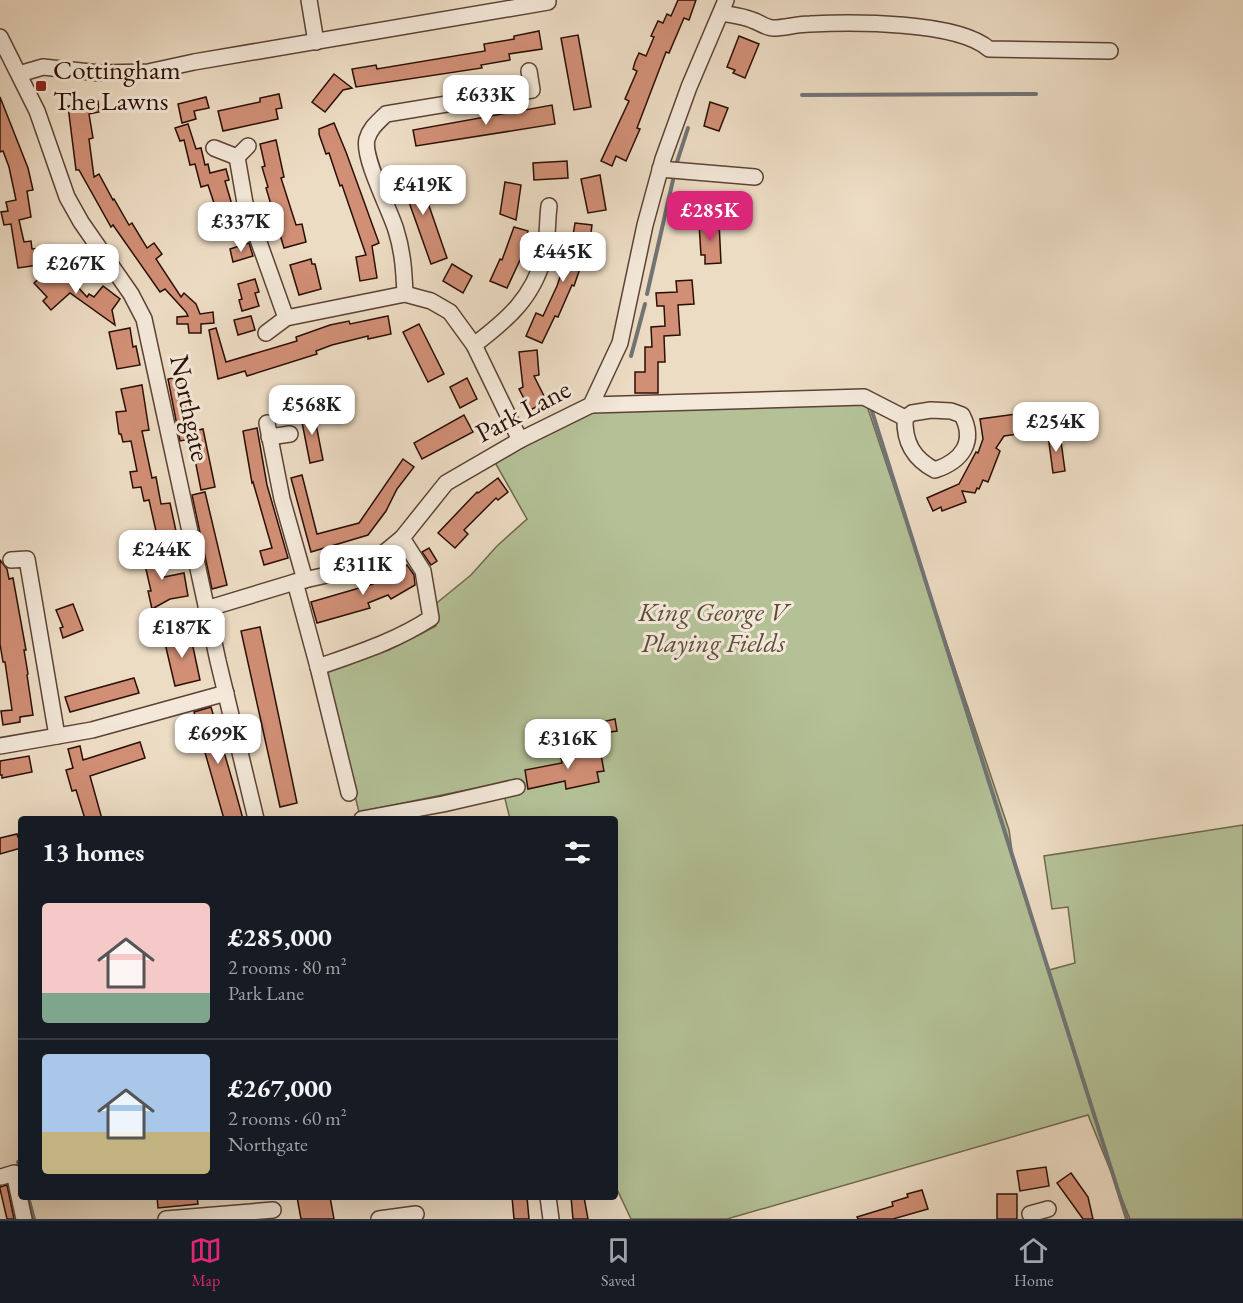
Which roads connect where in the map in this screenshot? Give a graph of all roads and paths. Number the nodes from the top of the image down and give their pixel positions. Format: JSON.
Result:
{"nodes":[{"id":1,"x":309,"y":0,"type":"edge"},
{"id":2,"x":548,"y":0,"type":"edge"},
{"id":3,"x":724,"y":6,"type":"edge"},
{"id":4,"x":0,"y":37,"type":"edge"},
{"id":5,"x":316,"y":42,"type":"junction"},
{"id":6,"x":1110,"y":51,"type":"dead end"},
{"id":7,"x":529,"y":71,"type":"dead end"},
{"id":8,"x":19,"y":74,"type":"junction"},
{"id":9,"x":214,"y":148,"type":"dead end"},
{"id":10,"x":660,"y":169,"type":"junction"},
{"id":11,"x":755,"y":177,"type":"dead end"},
{"id":12,"x":549,"y":206,"type":"dead end"},
{"id":13,"x":405,"y":294,"type":"junction"},
{"id":14,"x":286,"y":318,"type":"junction"},
{"id":15,"x":266,"y":333,"type":"dead end"},
{"id":16,"x":474,"y":345,"type":"junction"},
{"id":17,"x":591,"y":405,"type":"junction"},
{"id":18,"x":905,"y":418,"type":"junction"},
{"id":19,"x":290,"y":434,"type":"dead end"},
{"id":20,"x":520,"y":440,"type":"junction"},
{"id":21,"x":402,"y":538,"type":"junction"},
{"id":22,"x":11,"y":560,"type":"dead end"},
{"id":23,"x":300,"y":581,"type":"junction"},
{"id":24,"x":206,"y":609,"type":"junction"},
{"id":25,"x":318,"y":667,"type":"junction"},
{"id":26,"x":226,"y":693,"type":"junction"},
{"id":27,"x":57,"y":736,"type":"junction"},
{"id":28,"x":0,"y":746,"type":"edge"},
{"id":29,"x":518,"y":787,"type":"dead end"},
{"id":30,"x":349,"y":793,"type":"dead end"},
{"id":31,"x":255,"y":816,"type":"edge"},
{"id":32,"x":378,"y":816,"type":"edge"},
{"id":33,"x":0,"y":1177,"type":"edge"},
{"id":34,"x":18,"y":1191,"type":"edge"},
{"id":35,"x":20,"y":1200,"type":"edge"},
{"id":36,"x":548,"y":1200,"type":"edge"},
{"id":37,"x":273,"y":1209,"type":"edge"},
{"id":38,"x":416,"y":1214,"type":"dead end"},
{"id":39,"x":24,"y":1219,"type":"edge"},
{"id":40,"x":166,"y":1219,"type":"edge"},
{"id":41,"x":379,"y":1219,"type":"edge"},
{"id":42,"x":551,"y":1219,"type":"edge"}],
"edges":[{"from":1,"to":5,"type":"street"},
{"from":2,"to":5,"type":"street"},
{"from":3,"to":6,"type":"street"},
{"from":3,"to":10,"type":"street","name":"Park Lane"},
{"from":4,"to":8,"type":"street","name":"Northgate"},
{"from":5,"to":8,"type":"street"},
{"from":7,"to":13,"type":"street"},
{"from":8,"to":24,"type":"street","name":"Northgate"},
{"from":9,"to":14,"type":"street"},
{"from":10,"to":11,"type":"street"},
{"from":10,"to":17,"type":"street","name":"Park Lane"},
{"from":12,"to":16,"type":"street"},
{"from":13,"to":14,"type":"street"},
{"from":13,"to":16,"type":"street"},
{"from":14,"to":15,"type":"street"},
{"from":16,"to":20,"type":"street"},
{"from":17,"to":18,"type":"street"},
{"from":17,"to":20,"type":"street","name":"Park Lane"},
{"from":18,"to":18,"type":"street"},
{"from":19,"to":23,"type":"street"},
{"from":20,"to":21,"type":"street","name":"Park Lane"},
{"from":21,"to":23,"type":"street","name":"Park Lane"},
{"from":21,"to":25,"type":"street"},
{"from":22,"to":27,"type":"street"},
{"from":23,"to":24,"type":"street","name":"Park Lane"},
{"from":23,"to":25,"type":"street"},
{"from":24,"to":26,"type":"street","name":"Northgate"},
{"from":25,"to":30,"type":"street"},
{"from":26,"to":27,"type":"street"},
{"from":26,"to":31,"type":"street","name":"Northgate"},
{"from":27,"to":28,"type":"street"},
{"from":29,"to":32,"type":"street"},
{"from":33,"to":34,"type":"street"},
{"from":35,"to":39,"type":"street"},
{"from":36,"to":42,"type":"street"},
{"from":37,"to":40,"type":"street"},
{"from":38,"to":41,"type":"street"}]}
